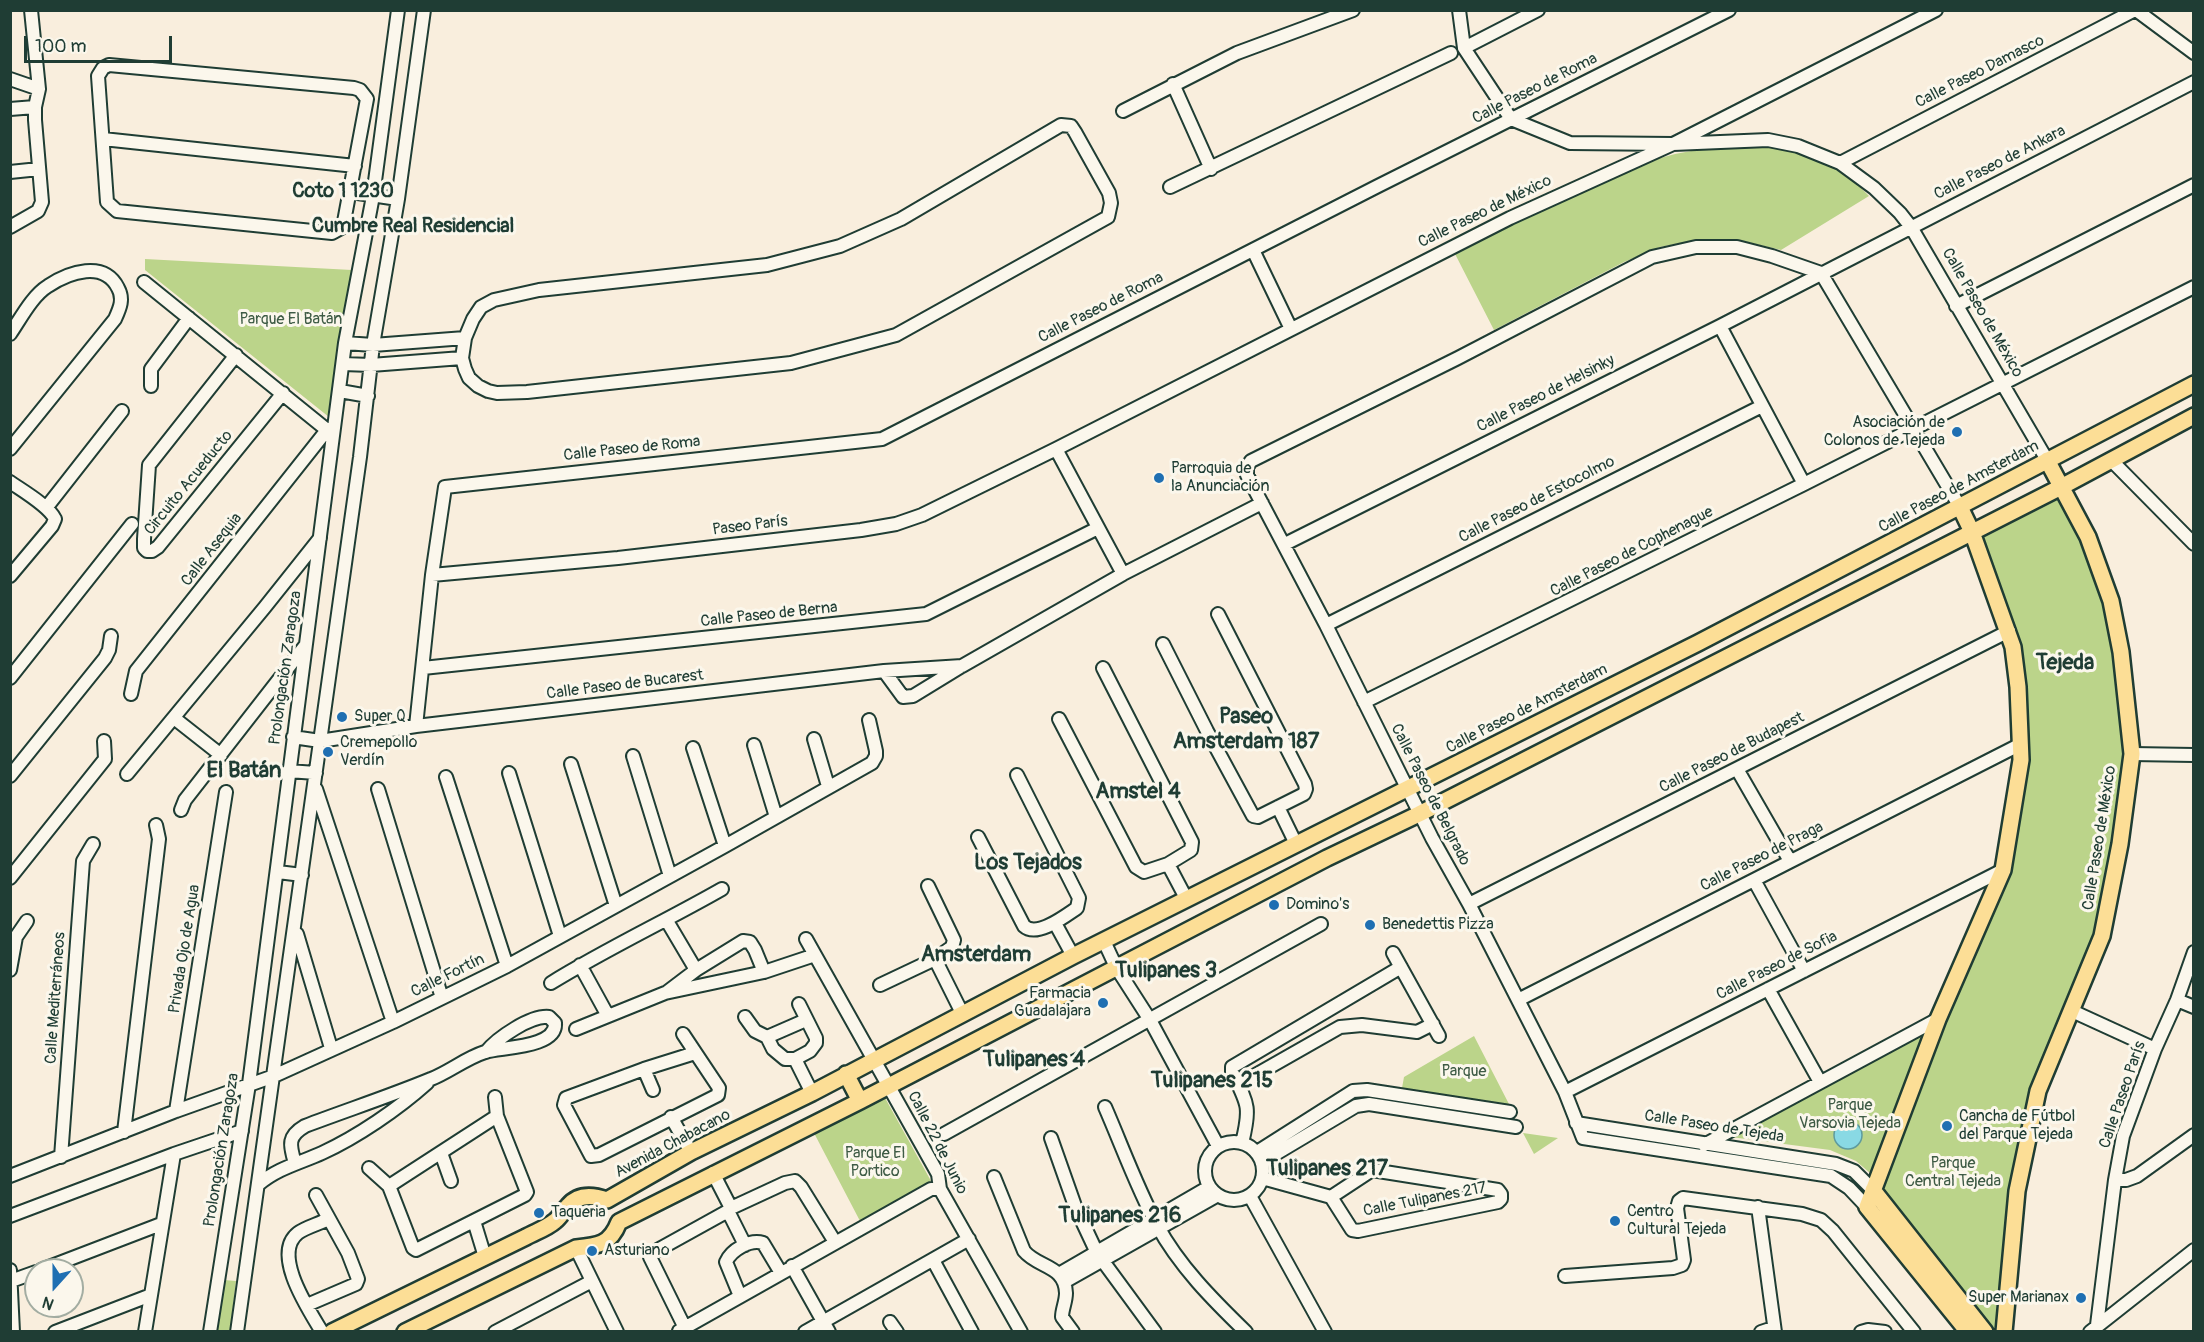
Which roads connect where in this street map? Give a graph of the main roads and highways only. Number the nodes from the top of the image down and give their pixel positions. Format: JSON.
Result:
{"nodes":[{"id":1,"x":2193,"y":384,"type":"edge"},
{"id":2,"x":2193,"y":416,"type":"edge"},
{"id":3,"x":2048,"y":460,"type":"junction"},
{"id":4,"x":2063,"y":486,"type":"junction"},
{"id":5,"x":1960,"y":507,"type":"junction"},
{"id":6,"x":1972,"y":532,"type":"junction"},
{"id":7,"x":873,"y":1059,"type":"joint"},
{"id":8,"x":846,"y":1074,"type":"junction"},
{"id":9,"x":860,"y":1101,"type":"junction"},
{"id":10,"x":1873,"y":1190,"type":"junction"},
{"id":11,"x":607,"y":1200,"type":"junction"},
{"id":12,"x":619,"y":1222,"type":"junction"},
{"id":13,"x":332,"y":1332,"type":"edge"},
{"id":14,"x":405,"y":1332,"type":"edge"},
{"id":15,"x":1968,"y":1332,"type":"edge"},
{"id":16,"x":1985,"y":1332,"type":"edge"},
{"id":17,"x":2004,"y":1332,"type":"edge"}],
"edges":[{"from":1,"to":3,"type":"main road","name":"Calle Paseo de Amsterdam"},
{"from":2,"to":4,"type":"main road"},
{"from":3,"to":4,"type":"main road","name":"Calle Paseo de México"},
{"from":3,"to":5,"type":"main road","name":"Calle Paseo de Amsterdam"},
{"from":4,"to":6,"type":"main road"},
{"from":4,"to":17,"type":"main road","name":"Calle Paseo de México"},
{"from":5,"to":6,"type":"main road"},
{"from":5,"to":7,"type":"main road","name":"Calle Paseo de Amsterdam"},
{"from":6,"to":9,"type":"main road"},
{"from":6,"to":10,"type":"main road"},
{"from":7,"to":8,"type":"main road","name":"Avenida Chabacano"},
{"from":8,"to":9,"type":"main road"},
{"from":8,"to":11,"type":"main road","name":"Avenida Chabacano"},
{"from":9,"to":12,"type":"main road"},
{"from":10,"to":15,"type":"main road","name":"Calle Paseo de Tejeda"},
{"from":10,"to":16,"type":"main road","name":"Calle Paseo de Tejeda"},
{"from":11,"to":12,"type":"main road"},
{"from":11,"to":13,"type":"main road","name":"Avenida Chabacano"},
{"from":12,"to":14,"type":"main road"}]}
